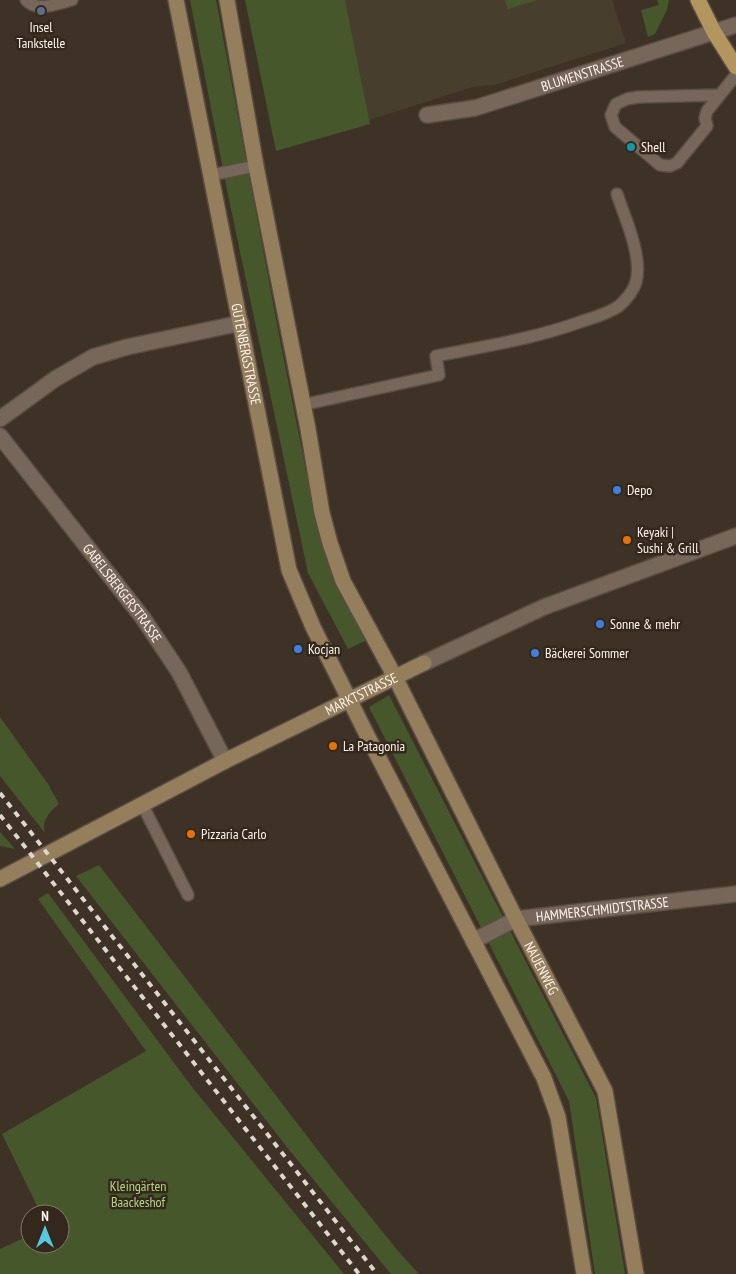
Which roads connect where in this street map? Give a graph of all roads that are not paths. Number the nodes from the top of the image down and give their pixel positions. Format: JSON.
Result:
{"nodes":[{"id":1,"x":26,"y":0,"type":"edge"},
{"id":2,"x":72,"y":0,"type":"edge"},
{"id":3,"x":176,"y":0,"type":"edge"},
{"id":4,"x":227,"y":0,"type":"edge"},
{"id":5,"x":698,"y":0,"type":"edge"},
{"id":6,"x":736,"y":25,"type":"edge"},
{"id":7,"x":714,"y":32,"type":"junction"},
{"id":8,"x":736,"y":67,"type":"edge"},
{"id":9,"x":736,"y":75,"type":"edge"},
{"id":10,"x":718,"y":95,"type":"junction"},
{"id":11,"x":427,"y":115,"type":"dead end"},
{"id":12,"x":256,"y":166,"type":"junction"},
{"id":13,"x":211,"y":175,"type":"junction"},
{"id":14,"x":617,"y":194,"type":"dead end"},
{"id":15,"x":242,"y":322,"type":"junction"},
{"id":16,"x":302,"y":405,"type":"junction"},
{"id":17,"x":0,"y":419,"type":"edge"},
{"id":18,"x":0,"y":436,"type":"edge"},
{"id":19,"x":736,"y":536,"type":"edge"},
{"id":20,"x":395,"y":677,"type":"junction"},
{"id":21,"x":350,"y":698,"type":"junction"},
{"id":22,"x":226,"y":761,"type":"junction"},
{"id":23,"x":142,"y":804,"type":"junction"},
{"id":24,"x":0,"y":879,"type":"edge"},
{"id":25,"x":736,"y":894,"type":"edge"},
{"id":26,"x":188,"y":895,"type":"dead end"},
{"id":27,"x":516,"y":919,"type":"junction"},
{"id":28,"x":473,"y":942,"type":"junction"},
{"id":29,"x":584,"y":1274,"type":"edge"},
{"id":30,"x":636,"y":1274,"type":"edge"}],
"edges":[{"from":1,"to":2,"type":"lane"},
{"from":3,"to":13,"type":"street","name":"GUTENBERGSTRASSE"},
{"from":4,"to":12,"type":"street"},
{"from":5,"to":7,"type":"main road"},
{"from":6,"to":7,"type":"street","name":"BLUMENSTRASSE"},
{"from":7,"to":8,"type":"main road"},
{"from":7,"to":11,"type":"street","name":"BLUMENSTRASSE"},
{"from":9,"to":10,"type":"lane"},
{"from":10,"to":10,"type":"lane"},
{"from":12,"to":13,"type":"lane"},
{"from":12,"to":16,"type":"street"},
{"from":13,"to":15,"type":"street","name":"GUTENBERGSTRASSE"},
{"from":14,"to":16,"type":"lane"},
{"from":15,"to":17,"type":"street"},
{"from":15,"to":21,"type":"street","name":"GUTENBERGSTRASSE"},
{"from":16,"to":20,"type":"street"},
{"from":18,"to":22,"type":"street","name":"GABELSBERGERSTRASSE"},
{"from":19,"to":20,"type":"street","name":"MARKTSTRASSE"},
{"from":20,"to":21,"type":"street","name":"MARKTSTRASSE"},
{"from":20,"to":27,"type":"street","name":"NAUENWEG"},
{"from":21,"to":22,"type":"street","name":"MARKTSTRASSE"},
{"from":21,"to":28,"type":"street"},
{"from":22,"to":23,"type":"street","name":"MARKTSTRASSE"},
{"from":23,"to":24,"type":"street","name":"MARKTSTRASSE"},
{"from":23,"to":26,"type":"lane"},
{"from":25,"to":27,"type":"street","name":"HAMMERSCHMIDTSTRASSE"},
{"from":27,"to":28,"type":"street","name":"HAMMERSCHMIDTSTRASSE"},
{"from":27,"to":30,"type":"street","name":"NAUENWEG"},
{"from":28,"to":29,"type":"street"}]}
